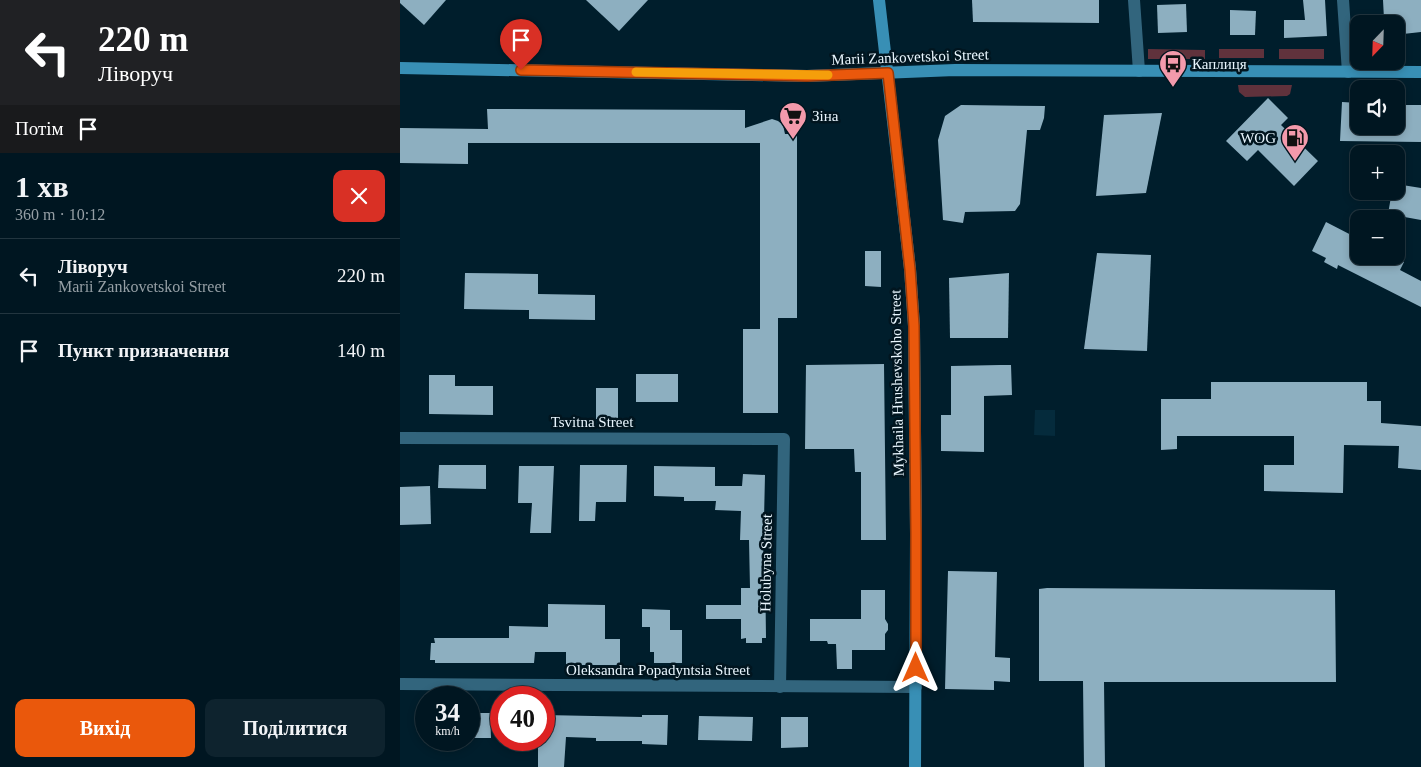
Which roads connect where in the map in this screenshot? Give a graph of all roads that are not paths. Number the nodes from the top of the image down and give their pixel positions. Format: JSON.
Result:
{"nodes":[{"id":1,"x":879,"y":0,"type":"edge"},
{"id":2,"x":1134,"y":0,"type":"edge"},
{"id":3,"x":1343,"y":0,"type":"edge"},
{"id":4,"x":400,"y":68,"type":"edge"},
{"id":5,"x":1139,"y":71,"type":"junction"},
{"id":6,"x":1348,"y":72,"type":"junction"},
{"id":7,"x":1421,"y":72,"type":"edge"},
{"id":8,"x":888,"y":73,"type":"junction"},
{"id":9,"x":400,"y":438,"type":"edge"},
{"id":10,"x":784,"y":439,"type":"joint"},
{"id":11,"x":400,"y":684,"type":"edge"},
{"id":12,"x":780,"y":687,"type":"junction"},
{"id":13,"x":916,"y":687,"type":"junction"},
{"id":14,"x":915,"y":767,"type":"edge"}],
"edges":[{"from":1,"to":8,"type":"street","name":"Mykhaila Hrushevskoho Street"},
{"from":2,"to":5,"type":"street"},
{"from":3,"to":6,"type":"street"},
{"from":4,"to":8,"type":"street","name":"Marii Zankovetskoi Street"},
{"from":5,"to":6,"type":"street","name":"Marii Zankovetskoi Street"},
{"from":5,"to":8,"type":"street","name":"Marii Zankovetskoi Street"},
{"from":6,"to":7,"type":"street","name":"Marii Zankovetskoi Street"},
{"from":8,"to":13,"type":"street","name":"Mykhaila Hrushevskoho Street"},
{"from":9,"to":10,"type":"street","name":"Tsvitna Street"},
{"from":10,"to":12,"type":"street","name":"Holubyna Street"},
{"from":11,"to":12,"type":"street","name":"Oleksandra Popadyntsia Street"},
{"from":12,"to":13,"type":"street","name":"Oleksandra Popadyntsia Street"},
{"from":13,"to":14,"type":"street","name":"Mykhaila Hrushevskoho Street"}]}
